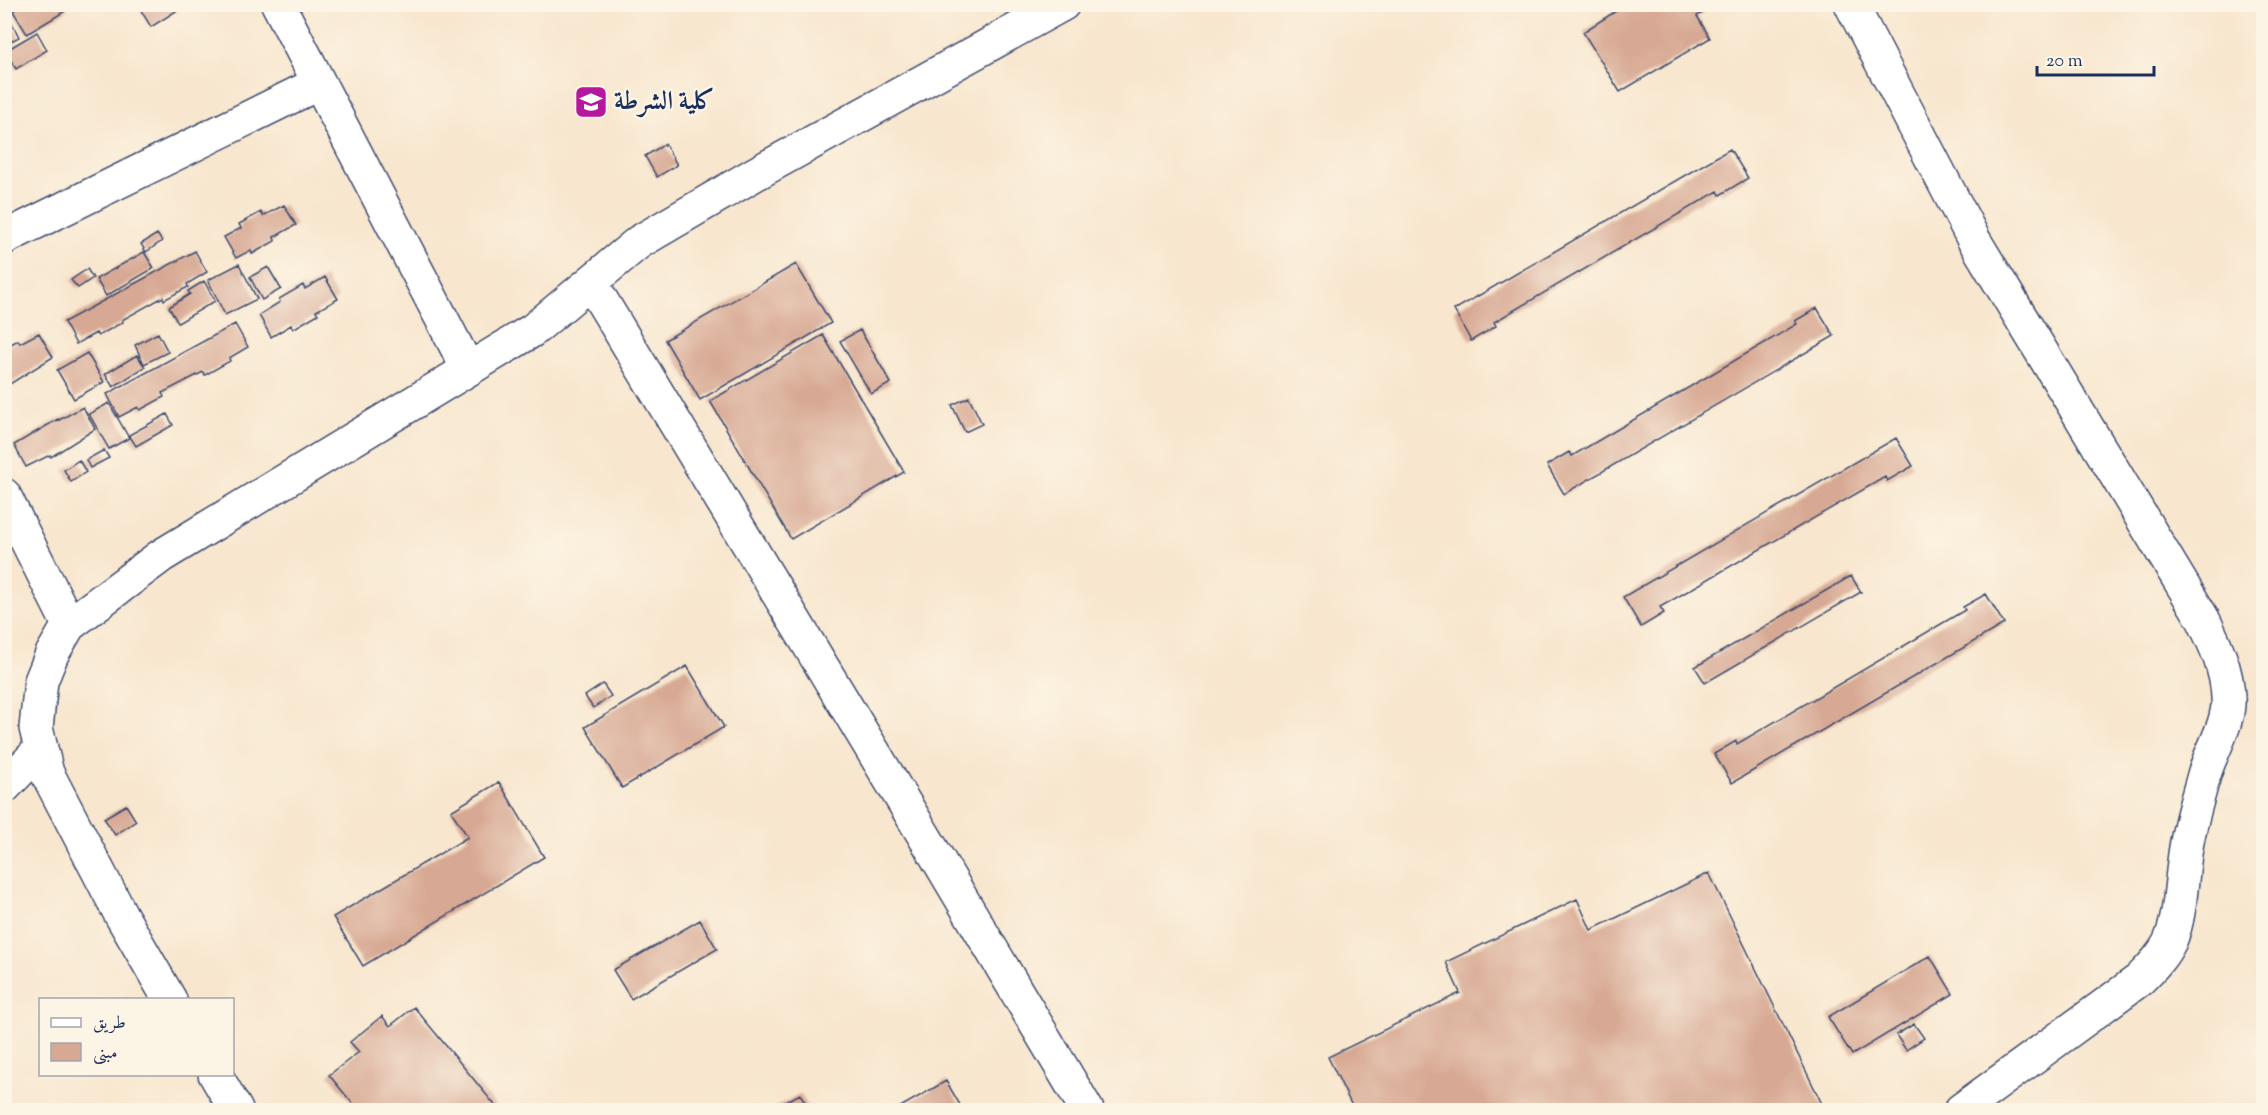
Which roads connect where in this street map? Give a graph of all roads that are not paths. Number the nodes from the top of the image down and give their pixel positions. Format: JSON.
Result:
{"nodes":[{"id":1,"x":278,"y":4,"type":"edge"},
{"id":2,"x":1063,"y":4,"type":"edge"},
{"id":3,"x":1851,"y":4,"type":"edge"},
{"id":4,"x":319,"y":83,"type":"junction"},
{"id":5,"x":4,"y":238,"type":"edge"},
{"id":6,"x":591,"y":283,"type":"junction"},
{"id":7,"x":468,"y":369,"type":"junction"},
{"id":8,"x":4,"y":495,"type":"edge"},
{"id":9,"x":69,"y":625,"type":"junction"},
{"id":10,"x":40,"y":750,"type":"junction"},
{"id":11,"x":4,"y":787,"type":"edge"},
{"id":12,"x":169,"y":998,"type":"edge"},
{"id":13,"x":216,"y":1076,"type":"edge"},
{"id":14,"x":236,"y":1110,"type":"edge"},
{"id":15,"x":1087,"y":1110,"type":"edge"},
{"id":16,"x":1961,"y":1110,"type":"edge"}],
"edges":[{"from":1,"to":4,"type":"street"},
{"from":2,"to":6,"type":"street"},
{"from":3,"to":16,"type":"street"},
{"from":4,"to":5,"type":"street"},
{"from":4,"to":7,"type":"street"},
{"from":6,"to":7,"type":"street"},
{"from":6,"to":15,"type":"street"},
{"from":7,"to":9,"type":"street"},
{"from":8,"to":9,"type":"street"},
{"from":9,"to":10,"type":"street"},
{"from":10,"to":11,"type":"street"},
{"from":10,"to":12,"type":"street"},
{"from":13,"to":14,"type":"street"}]}
